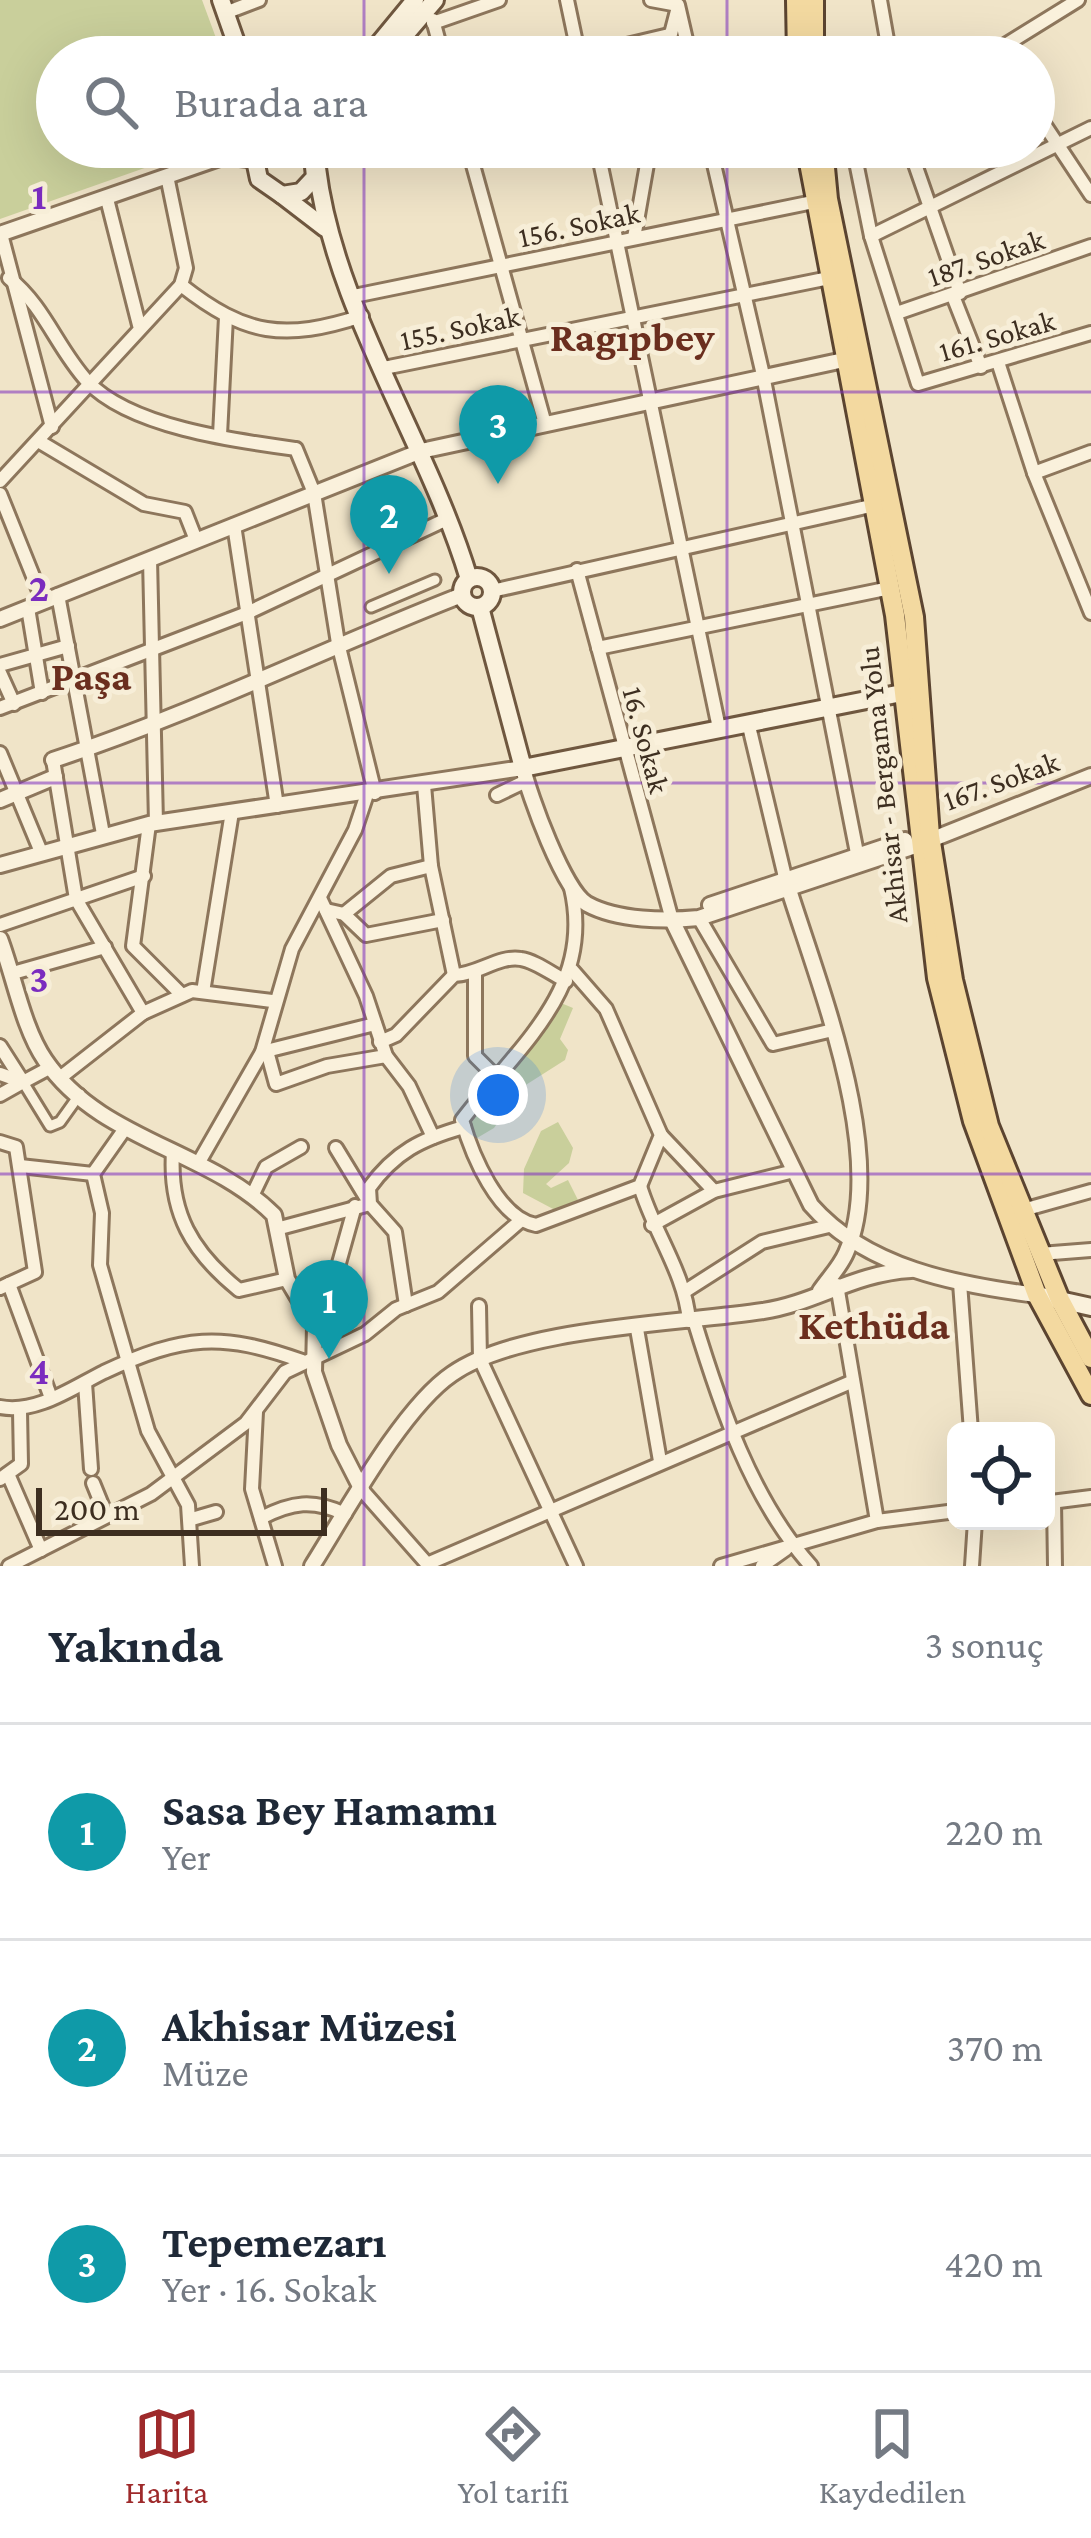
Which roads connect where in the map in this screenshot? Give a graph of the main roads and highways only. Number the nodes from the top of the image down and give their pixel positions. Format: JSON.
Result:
{"nodes":[{"id":1,"x":796,"y":0,"type":"edge"},
{"id":2,"x":814,"y":0,"type":"edge"},
{"id":3,"x":223,"y":6,"type":"edge"},
{"id":4,"x":428,"y":8,"type":"edge"},
{"id":5,"x":234,"y":36,"type":"edge"},
{"id":6,"x":394,"y":36,"type":"edge"},
{"id":7,"x":404,"y":36,"type":"edge"},
{"id":8,"x":797,"y":36,"type":"edge"},
{"id":9,"x":814,"y":36,"type":"edge"},
{"id":10,"x":261,"y":168,"type":"edge"},
{"id":11,"x":317,"y":168,"type":"joint"},
{"id":12,"x":809,"y":168,"type":"edge"},
{"id":13,"x":825,"y":168,"type":"edge"},
{"id":14,"x":282,"y":195,"type":"junction"},
{"id":15,"x":326,"y":228,"type":"junction"},
{"id":16,"x":855,"y":358,"type":"junction"},
{"id":17,"x":466,"y":587,"type":"junction"},
{"id":18,"x":480,"y":607,"type":"junction"},
{"id":19,"x":910,"y":691,"type":"junction"},
{"id":20,"x":922,"y":839,"type":"junction"},
{"id":21,"x":1037,"y":1295,"type":"junction"},
{"id":22,"x":1060,"y":1300,"type":"junction"},
{"id":23,"x":1091,"y":1307,"type":"edge"},
{"id":24,"x":1091,"y":1358,"type":"edge"},
{"id":25,"x":1091,"y":1395,"type":"edge"}],
"edges":[{"from":1,"to":8,"type":"main road"},
{"from":2,"to":9,"type":"main road"},
{"from":3,"to":5,"type":"main road"},
{"from":4,"to":6,"type":"main road"},
{"from":4,"to":7,"type":"main road"},
{"from":10,"to":14,"type":"main road"},
{"from":11,"to":14,"type":"main road"},
{"from":11,"to":15,"type":"main road"},
{"from":12,"to":16,"type":"main road","name":"Akhisar - Bergama Yolu"},
{"from":13,"to":16,"type":"main road","name":"Akhisar - Bergama Yolu"},
{"from":14,"to":15,"type":"main road"},
{"from":15,"to":17,"type":"main road"},
{"from":16,"to":19,"type":"main road","name":"Akhisar - Bergama Yolu"},
{"from":16,"to":19,"type":"main road","name":"Akhisar - Bergama Yolu"},
{"from":17,"to":18,"type":"main road"},
{"from":17,"to":18,"type":"main road"},
{"from":18,"to":19,"type":"main road"},
{"from":19,"to":20,"type":"main road","name":"Akhisar - Bergama Yolu"},
{"from":20,"to":21,"type":"main road","name":"Akhisar - Bergama Yolu"},
{"from":20,"to":22,"type":"main road","name":"Akhisar - Bergama Yolu"},
{"from":21,"to":22,"type":"main road"},
{"from":21,"to":25,"type":"main road","name":"Akhisar - Bergama Yolu"},
{"from":22,"to":23,"type":"main road"},
{"from":22,"to":24,"type":"main road","name":"Akhisar - Bergama Yolu"}]}
